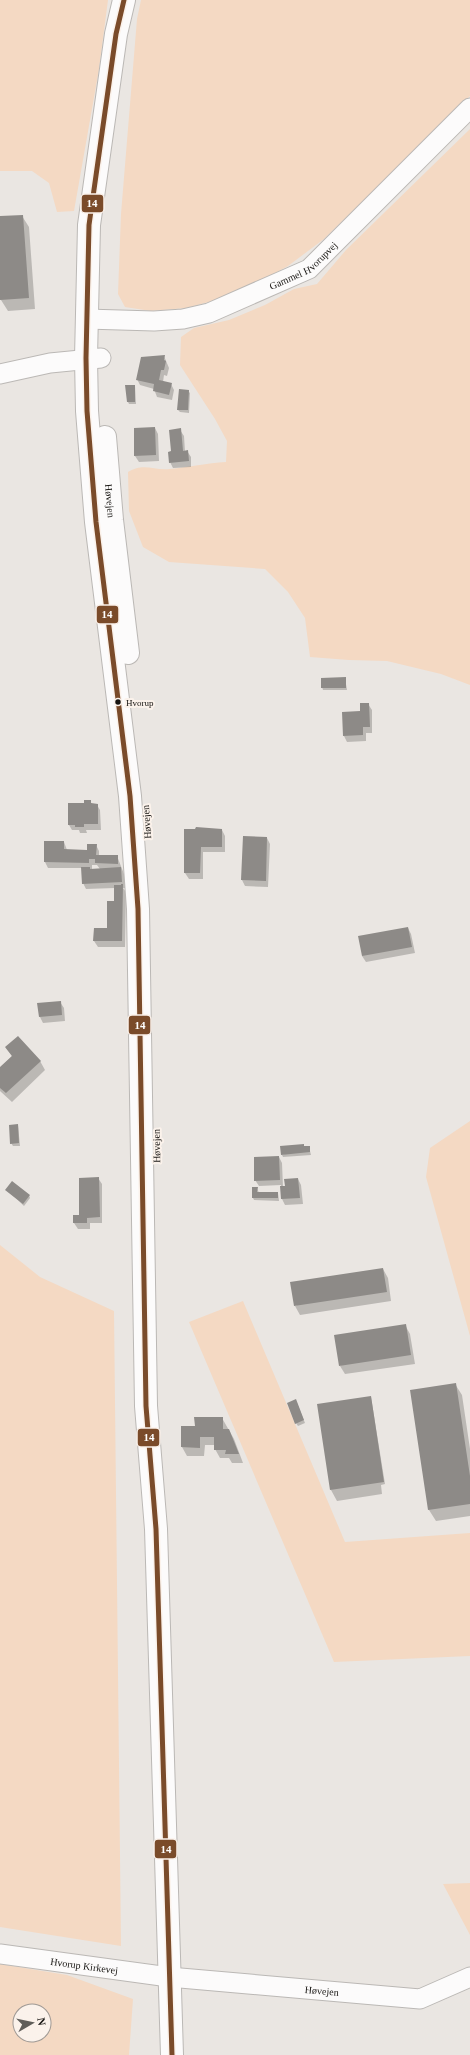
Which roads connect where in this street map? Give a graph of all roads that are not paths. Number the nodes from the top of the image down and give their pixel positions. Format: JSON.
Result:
{"nodes":[{"id":1,"x":124,"y":0,"type":"edge"},
{"id":2,"x":470,"y":108,"type":"edge"},
{"id":3,"x":93,"y":319,"type":"junction"},
{"id":4,"x":93,"y":358,"type":"junction"},
{"id":5,"x":0,"y":374,"type":"edge"},
{"id":6,"x":0,"y":1954,"type":"edge"},
{"id":7,"x":169,"y":1977,"type":"junction"},
{"id":8,"x":470,"y":1977,"type":"edge"},
{"id":9,"x":172,"y":2055,"type":"edge"}],
"edges":[{"from":1,"to":3,"type":"main road","name":"Høvejen"},
{"from":2,"to":3,"type":"street","name":"Gammel Hvorupvej"},
{"from":3,"to":4,"type":"main road","name":"Høvejen"},
{"from":4,"to":5,"type":"street"},
{"from":4,"to":7,"type":"main road","name":"Høvejen"},
{"from":6,"to":7,"type":"street","name":"Hvorup Kirkevej"},
{"from":7,"to":8,"type":"street","name":"Høvejen"},
{"from":7,"to":9,"type":"main road","name":"Høvejen"}]}
